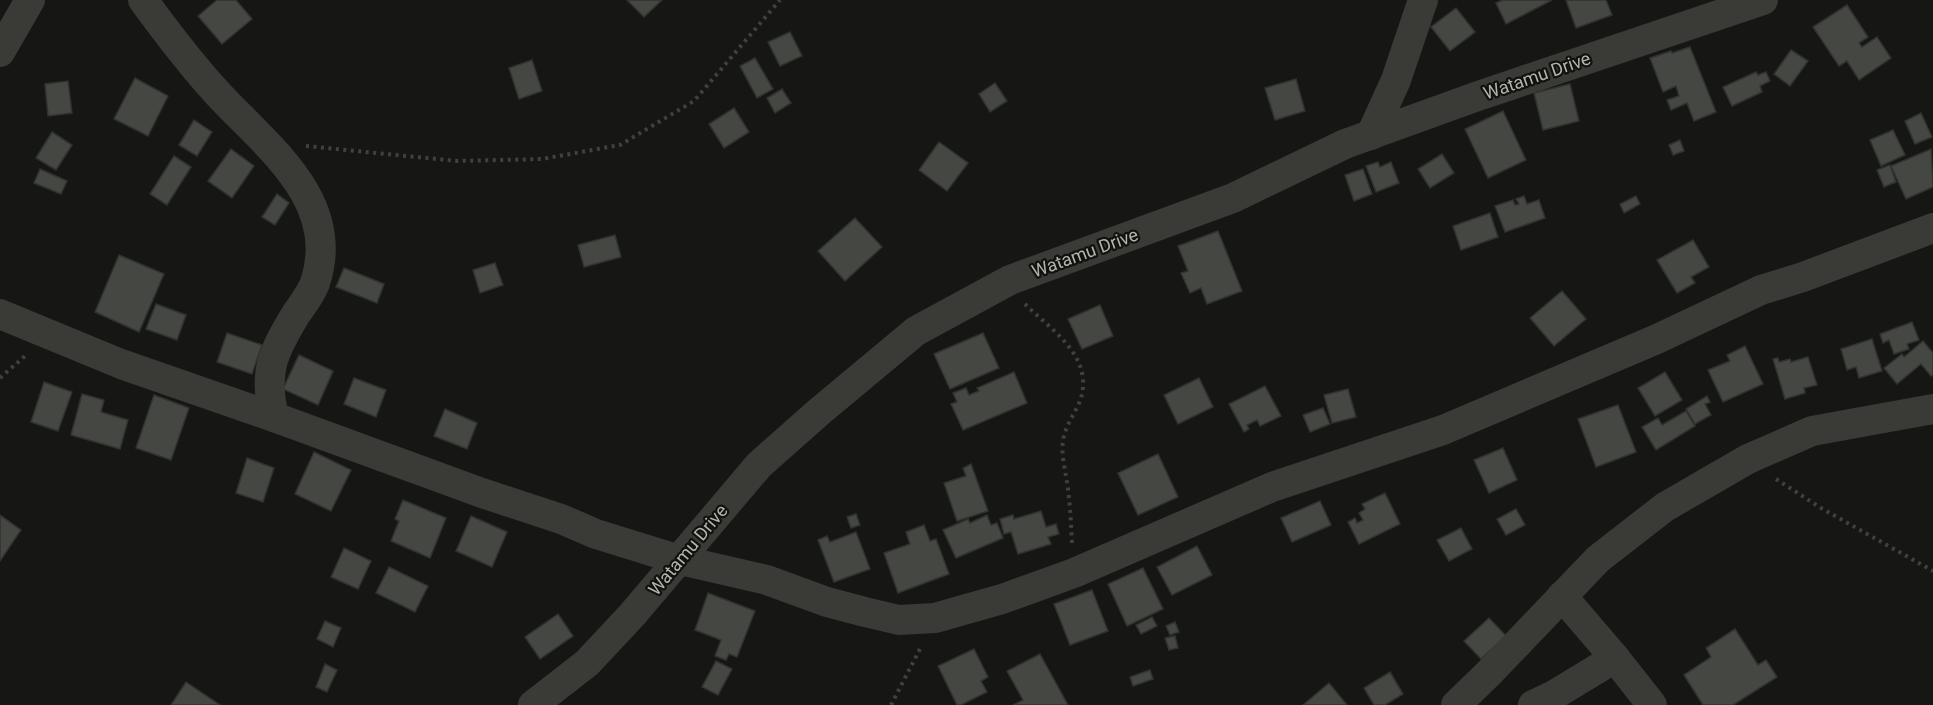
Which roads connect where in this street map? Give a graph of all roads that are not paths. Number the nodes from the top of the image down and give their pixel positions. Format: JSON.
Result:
{"nodes":[{"id":1,"x":30,"y":0,"type":"edge"},
{"id":2,"x":143,"y":0,"type":"edge"},
{"id":3,"x":1423,"y":0,"type":"edge"},
{"id":4,"x":1763,"y":0,"type":"edge"},
{"id":5,"x":0,"y":51,"type":"edge"},
{"id":6,"x":1371,"y":135,"type":"junction"},
{"id":7,"x":1933,"y":228,"type":"edge"},
{"id":8,"x":0,"y":314,"type":"edge"},
{"id":9,"x":1933,"y":409,"type":"edge"},
{"id":10,"x":274,"y":417,"type":"junction"},
{"id":11,"x":680,"y":560,"type":"junction"},
{"id":12,"x":1562,"y":596,"type":"junction"},
{"id":13,"x":1615,"y":658,"type":"junction"},
{"id":14,"x":533,"y":705,"type":"edge"},
{"id":15,"x":1456,"y":705,"type":"edge"},
{"id":16,"x":1533,"y":705,"type":"edge"},
{"id":17,"x":1652,"y":705,"type":"edge"}],
"edges":[{"from":1,"to":5,"type":"street"},
{"from":2,"to":10,"type":"street"},
{"from":3,"to":6,"type":"street"},
{"from":4,"to":6,"type":"street","name":"Watamu Drive"},
{"from":6,"to":11,"type":"street","name":"Watamu Drive"},
{"from":7,"to":11,"type":"street"},
{"from":8,"to":10,"type":"street"},
{"from":9,"to":12,"type":"street"},
{"from":10,"to":11,"type":"street"},
{"from":11,"to":14,"type":"street","name":"Watamu Drive"},
{"from":12,"to":13,"type":"street"},
{"from":12,"to":15,"type":"street"},
{"from":13,"to":16,"type":"street"},
{"from":13,"to":17,"type":"street"}]}
